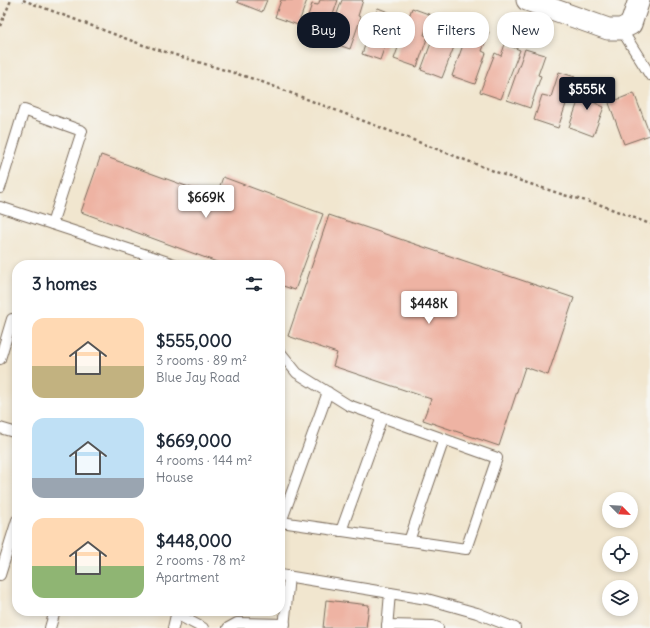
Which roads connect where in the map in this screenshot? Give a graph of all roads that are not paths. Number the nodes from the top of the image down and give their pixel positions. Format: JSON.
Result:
{"nodes":[{"id":1,"x":527,"y":0,"type":"edge"},
{"id":2,"x":639,"y":0,"type":"edge"},
{"id":3,"x":621,"y":29,"type":"junction"},
{"id":4,"x":650,"y":75,"type":"edge"},
{"id":5,"x":0,"y":188,"type":"edge"},
{"id":6,"x":0,"y":207,"type":"edge"},
{"id":7,"x":52,"y":224,"type":"junction"},
{"id":8,"x":162,"y":260,"type":"edge"},
{"id":9,"x":12,"y":319,"type":"dead end"},
{"id":10,"x":285,"y":358,"type":"edge"},
{"id":11,"x":0,"y":359,"type":"edge"},
{"id":12,"x":328,"y":392,"type":"junction"},
{"id":13,"x":382,"y":417,"type":"junction"},
{"id":14,"x":0,"y":428,"type":"edge"},
{"id":15,"x":12,"y":432,"type":"edge"},
{"id":16,"x":444,"y":439,"type":"junction"},
{"id":17,"x":285,"y":498,"type":"edge"},
{"id":18,"x":285,"y":523,"type":"edge"},
{"id":19,"x":341,"y":531,"type":"junction"},
{"id":20,"x":12,"y":536,"type":"edge"},
{"id":21,"x":409,"y":541,"type":"junction"},
{"id":22,"x":0,"y":575,"type":"edge"},
{"id":23,"x":285,"y":576,"type":"edge"},
{"id":24,"x":390,"y":593,"type":"junction"},
{"id":25,"x":54,"y":616,"type":"edge"},
{"id":26,"x":175,"y":616,"type":"edge"},
{"id":27,"x":181,"y":616,"type":"edge"},
{"id":28,"x":285,"y":616,"type":"edge"},
{"id":29,"x":285,"y":626,"type":"edge"},
{"id":30,"x":387,"y":626,"type":"edge"},
{"id":31,"x":512,"y":627,"type":"edge"},
{"id":32,"x":50,"y":628,"type":"edge"},
{"id":33,"x":172,"y":628,"type":"edge"},
{"id":34,"x":203,"y":628,"type":"edge"},
{"id":35,"x":228,"y":628,"type":"edge"},
{"id":36,"x":438,"y":628,"type":"edge"}],
"edges":[{"from":1,"to":3,"type":"street"},
{"from":2,"to":3,"type":"street"},
{"from":3,"to":4,"type":"lane"},
{"from":5,"to":7,"type":"lane"},
{"from":6,"to":7,"type":"lane"},
{"from":7,"to":8,"type":"lane"},
{"from":9,"to":11,"type":"lane"},
{"from":10,"to":12,"type":"lane"},
{"from":12,"to":13,"type":"lane"},
{"from":12,"to":17,"type":"lane"},
{"from":13,"to":16,"type":"lane"},
{"from":13,"to":19,"type":"lane"},
{"from":14,"to":15,"type":"lane"},
{"from":16,"to":21,"type":"lane"},
{"from":16,"to":21,"type":"lane"},
{"from":18,"to":19,"type":"lane"},
{"from":19,"to":21,"type":"lane"},
{"from":20,"to":22,"type":"lane"},
{"from":23,"to":24,"type":"lane"},
{"from":24,"to":30,"type":"lane"},
{"from":24,"to":31,"type":"lane"},
{"from":25,"to":32,"type":"lane"},
{"from":26,"to":33,"type":"lane"},
{"from":27,"to":34,"type":"lane"},
{"from":28,"to":29,"type":"lane"},
{"from":29,"to":35,"type":"lane"},
{"from":30,"to":36,"type":"lane"}]}
